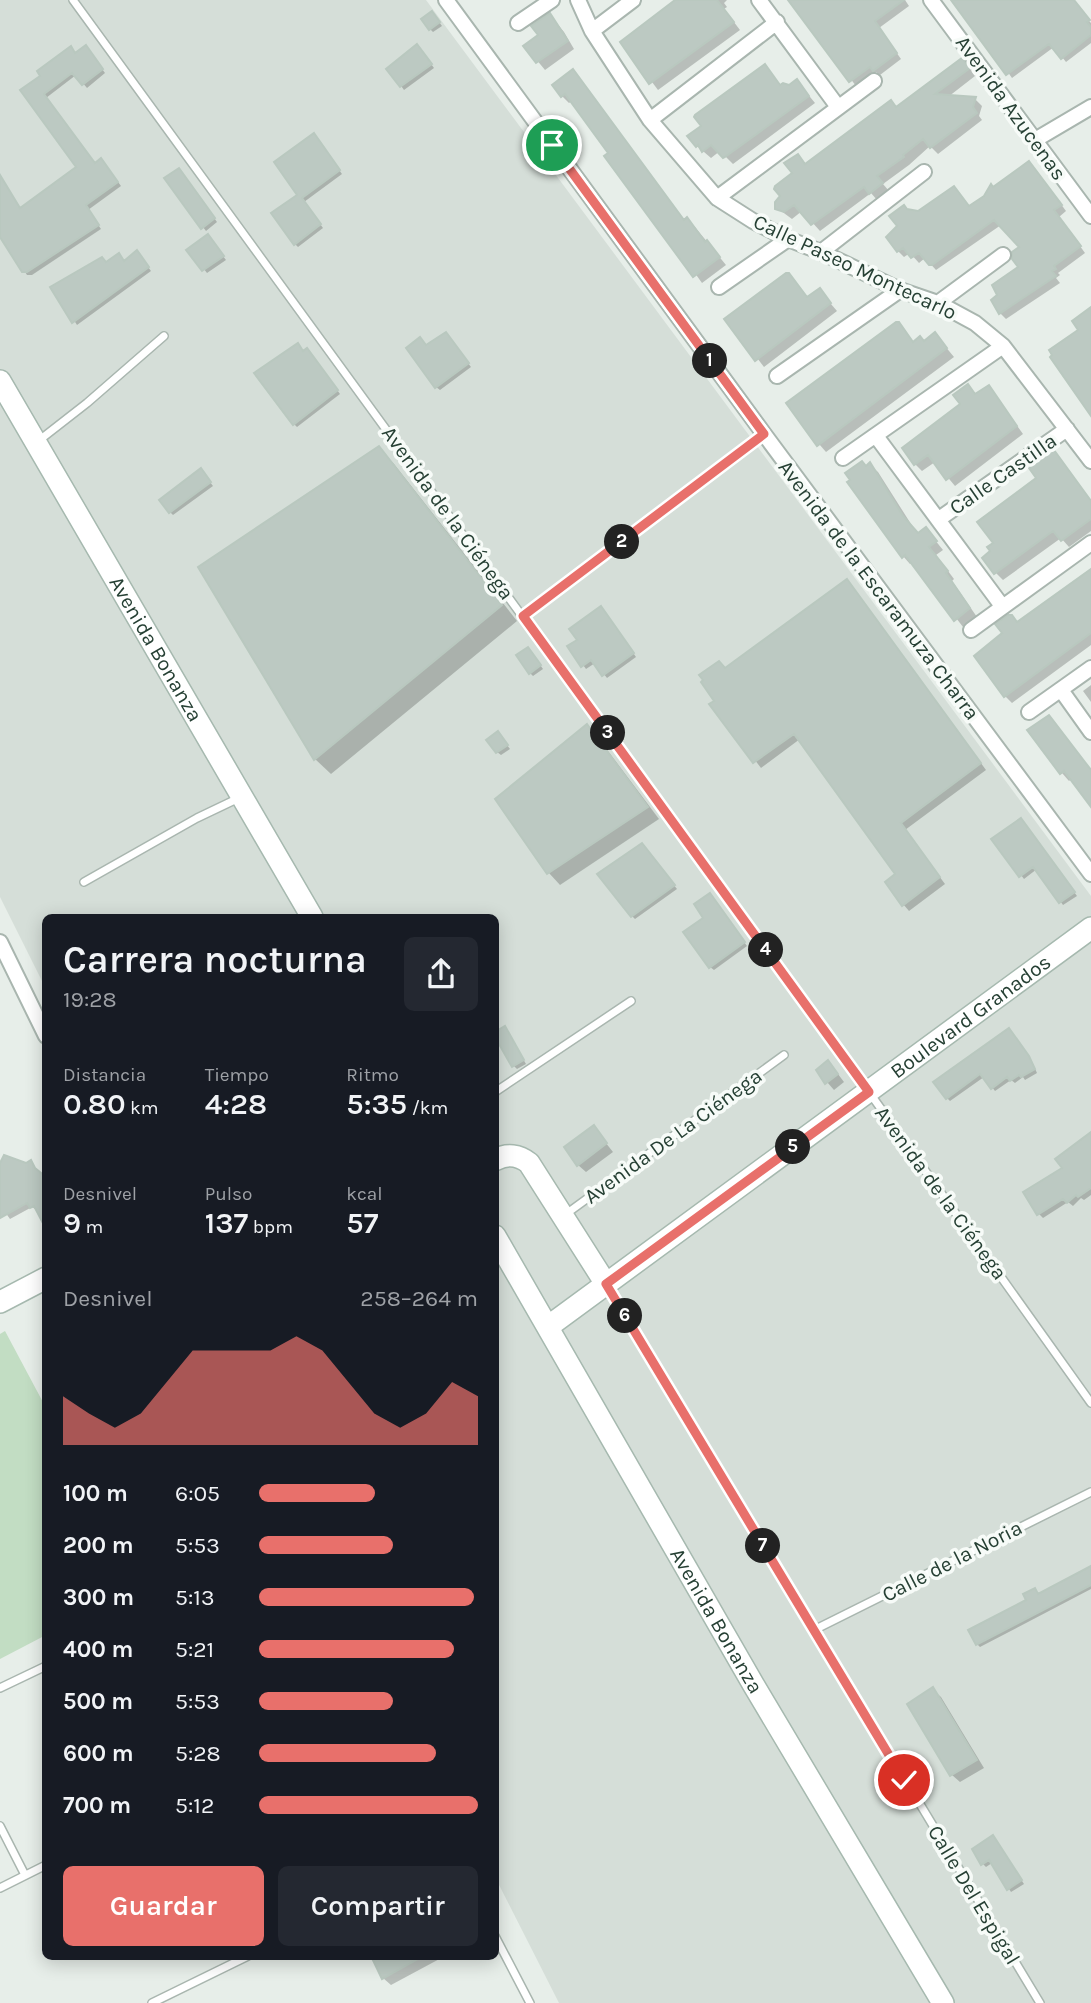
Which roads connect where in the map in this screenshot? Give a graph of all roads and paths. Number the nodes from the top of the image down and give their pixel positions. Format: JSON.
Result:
{"nodes":[{"id":1,"x":73,"y":0,"type":"edge"},
{"id":2,"x":446,"y":0,"type":"edge"},
{"id":3,"x":552,"y":0,"type":"edge"},
{"id":4,"x":578,"y":0,"type":"edge"},
{"id":5,"x":633,"y":0,"type":"edge"},
{"id":6,"x":759,"y":0,"type":"edge"},
{"id":7,"x":931,"y":0,"type":"edge"},
{"id":8,"x":777,"y":22,"type":"junction"},
{"id":9,"x":518,"y":23,"type":"dead end"},
{"id":10,"x":592,"y":30,"type":"junction"},
{"id":11,"x":874,"y":81,"type":"dead end"},
{"id":12,"x":838,"y":107,"type":"junction"},
{"id":13,"x":1091,"y":107,"type":"edge"},
{"id":14,"x":650,"y":120,"type":"junction"},
{"id":15,"x":1035,"y":140,"type":"junction"},
{"id":16,"x":924,"y":172,"type":"dead end"},
{"id":17,"x":717,"y":198,"type":"junction"},
{"id":18,"x":1091,"y":216,"type":"edge"},
{"id":19,"x":788,"y":239,"type":"junction"},
{"id":20,"x":821,"y":252,"type":"junction"},
{"id":21,"x":1003,"y":255,"type":"dead end"},
{"id":22,"x":719,"y":287,"type":"dead end"},
{"id":23,"x":900,"y":290,"type":"junction"},
{"id":24,"x":938,"y":303,"type":"junction"},
{"id":25,"x":164,"y":336,"type":"dead end"},
{"id":26,"x":1003,"y":346,"type":"junction"},
{"id":27,"x":777,"y":376,"type":"dead end"},
{"id":28,"x":0,"y":381,"type":"edge"},
{"id":29,"x":1067,"y":429,"type":"junction"},
{"id":30,"x":764,"y":434,"type":"junction"},
{"id":31,"x":876,"y":436,"type":"junction"},
{"id":32,"x":37,"y":443,"type":"junction"},
{"id":33,"x":843,"y":458,"type":"dead end"},
{"id":34,"x":1091,"y":461,"type":"edge"},
{"id":35,"x":939,"y":519,"type":"junction"},
{"id":36,"x":1091,"y":542,"type":"edge"},
{"id":37,"x":1002,"y":606,"type":"junction"},
{"id":38,"x":523,"y":616,"type":"junction"},
{"id":39,"x":971,"y":629,"type":"dead end"},
{"id":40,"x":1091,"y":667,"type":"edge"},
{"id":41,"x":1061,"y":690,"type":"junction"},
{"id":42,"x":1029,"y":712,"type":"dead end"},
{"id":43,"x":1091,"y":732,"type":"edge"},
{"id":44,"x":241,"y":796,"type":"junction"},
{"id":45,"x":1091,"y":874,"type":"edge"},
{"id":46,"x":83,"y":882,"type":"dead end"},
{"id":47,"x":310,"y":914,"type":"edge"},
{"id":48,"x":1091,"y":929,"type":"edge"},
{"id":49,"x":0,"y":942,"type":"edge"},
{"id":50,"x":631,"y":1001,"type":"dead end"},
{"id":51,"x":42,"y":1028,"type":"edge"},
{"id":52,"x":784,"y":1055,"type":"dead end"},
{"id":53,"x":499,"y":1088,"type":"edge"},
{"id":54,"x":869,"y":1092,"type":"junction"},
{"id":55,"x":499,"y":1159,"type":"edge"},
{"id":56,"x":562,"y":1217,"type":"junction"},
{"id":57,"x":499,"y":1243,"type":"edge"},
{"id":58,"x":42,"y":1280,"type":"edge"},
{"id":59,"x":606,"y":1284,"type":"junction"},
{"id":60,"x":0,"y":1302,"type":"edge"},
{"id":61,"x":549,"y":1326,"type":"junction"},
{"id":62,"x":1091,"y":1403,"type":"edge"},
{"id":63,"x":1091,"y":1492,"type":"edge"},
{"id":64,"x":814,"y":1630,"type":"junction"},
{"id":65,"x":42,"y":1668,"type":"edge"},
{"id":66,"x":0,"y":1688,"type":"edge"},
{"id":67,"x":0,"y":1826,"type":"edge"},
{"id":68,"x":42,"y":1867,"type":"edge"},
{"id":69,"x":25,"y":1875,"type":"junction"},
{"id":70,"x":0,"y":1888,"type":"edge"},
{"id":71,"x":499,"y":1944,"type":"edge"},
{"id":72,"x":240,"y":1960,"type":"edge"},
{"id":73,"x":152,"y":2003,"type":"edge"},
{"id":74,"x":530,"y":2003,"type":"edge"},
{"id":75,"x":943,"y":2003,"type":"edge"},
{"id":76,"x":1040,"y":2003,"type":"edge"}],
"edges":[{"from":1,"to":38,"type":"lane","name":"Avenida de la Ciénega"},
{"from":2,"to":30,"type":"street","name":"Avenida de la Escaramuza Charra"},
{"from":3,"to":9,"type":"street"},
{"from":4,"to":10,"type":"street","name":"Calle Paseo Montecarlo"},
{"from":5,"to":10,"type":"street"},
{"from":6,"to":8,"type":"street"},
{"from":7,"to":15,"type":"street","name":"Avenida Azucenas"},
{"from":8,"to":12,"type":"street"},
{"from":8,"to":14,"type":"street"},
{"from":10,"to":14,"type":"street","name":"Calle Paseo Montecarlo"},
{"from":11,"to":12,"type":"street"},
{"from":12,"to":17,"type":"street"},
{"from":13,"to":15,"type":"street"},
{"from":14,"to":17,"type":"street","name":"Calle Paseo Montecarlo"},
{"from":15,"to":18,"type":"street","name":"Avenida Azucenas"},
{"from":16,"to":20,"type":"street"},
{"from":17,"to":19,"type":"street","name":"Calle Paseo Montecarlo"},
{"from":19,"to":20,"type":"street","name":"Calle Paseo Montecarlo"},
{"from":19,"to":22,"type":"street"},
{"from":20,"to":23,"type":"street","name":"Calle Paseo Montecarlo"},
{"from":21,"to":24,"type":"street"},
{"from":23,"to":24,"type":"street","name":"Calle Paseo Montecarlo"},
{"from":23,"to":27,"type":"street"},
{"from":24,"to":26,"type":"street","name":"Calle Paseo Montecarlo"},
{"from":25,"to":32,"type":"lane"},
{"from":26,"to":29,"type":"street","name":"Calle Paseo Montecarlo"},
{"from":26,"to":31,"type":"street"},
{"from":28,"to":32,"type":"street","name":"Avenida Bonanza"},
{"from":29,"to":34,"type":"street","name":"Calle Paseo Montecarlo"},
{"from":29,"to":35,"type":"street","name":"Calle Castilla"},
{"from":30,"to":38,"type":"lane"},
{"from":30,"to":45,"type":"street","name":"Avenida de la Escaramuza Charra"},
{"from":31,"to":33,"type":"street"},
{"from":31,"to":35,"type":"street","name":"Calle Castilla"},
{"from":32,"to":44,"type":"street","name":"Avenida Bonanza"},
{"from":35,"to":37,"type":"street","name":"Calle Castilla"},
{"from":36,"to":37,"type":"street"},
{"from":37,"to":39,"type":"street"},
{"from":38,"to":54,"type":"lane","name":"Avenida de la Ciénega"},
{"from":40,"to":41,"type":"street"},
{"from":41,"to":42,"type":"street"},
{"from":41,"to":43,"type":"street"},
{"from":44,"to":46,"type":"lane"},
{"from":44,"to":47,"type":"street","name":"Avenida Bonanza"},
{"from":48,"to":54,"type":"street","name":"Boulevard Granados"},
{"from":49,"to":51,"type":"street"},
{"from":50,"to":53,"type":"lane"},
{"from":52,"to":56,"type":"lane","name":"Avenida De La Ciénega"},
{"from":54,"to":59,"type":"street","name":"Boulevard Granados"},
{"from":54,"to":62,"type":"lane","name":"Avenida de la Ciénega"},
{"from":55,"to":56,"type":"street"},
{"from":56,"to":59,"type":"street"},
{"from":57,"to":61,"type":"street","name":"Avenida Bonanza"},
{"from":58,"to":60,"type":"street"},
{"from":59,"to":61,"type":"street","name":"Boulevard Granados"},
{"from":59,"to":64,"type":"lane","name":"Calle Del Espigal"},
{"from":61,"to":75,"type":"street","name":"Avenida Bonanza"},
{"from":63,"to":64,"type":"lane","name":"Calle de la Noria"},
{"from":64,"to":76,"type":"lane","name":"Calle Del Espigal"},
{"from":65,"to":66,"type":"lane"},
{"from":67,"to":69,"type":"lane"},
{"from":68,"to":69,"type":"lane"},
{"from":69,"to":70,"type":"lane"},
{"from":71,"to":74,"type":"lane"},
{"from":72,"to":73,"type":"lane"}]}
